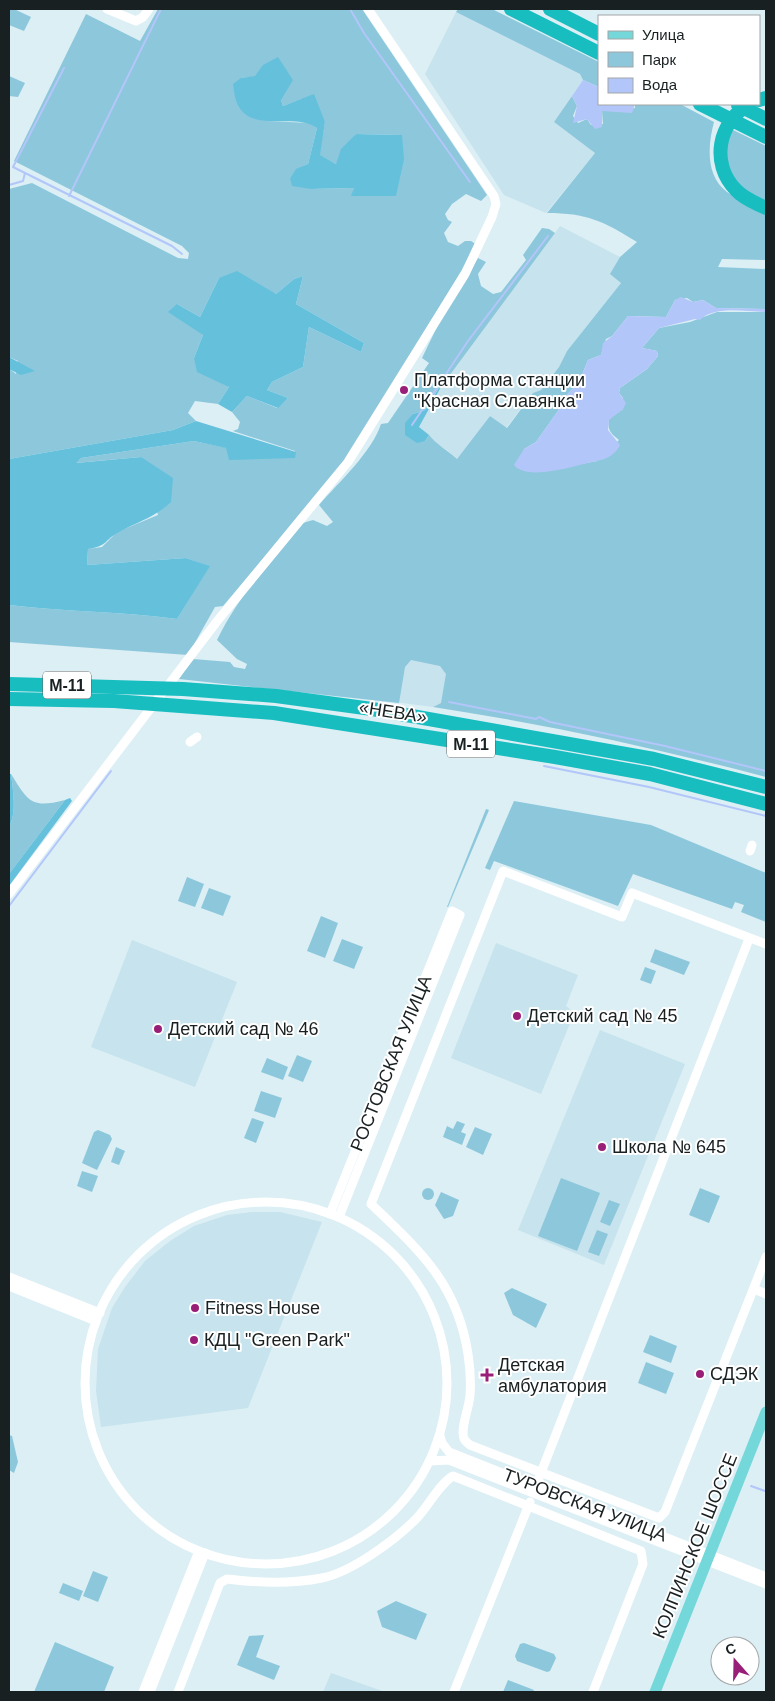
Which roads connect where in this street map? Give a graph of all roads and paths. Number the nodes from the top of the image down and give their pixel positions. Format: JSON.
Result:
{"nodes":[{"id":1,"x":106,"y":9,"type":"edge"},
{"id":2,"x":149,"y":9,"type":"edge"},
{"id":3,"x":368,"y":9,"type":"edge"},
{"id":4,"x":511,"y":9,"type":"edge"},
{"id":5,"x":550,"y":9,"type":"edge"},
{"id":6,"x":598,"y":33,"type":"edge"},
{"id":7,"x":598,"y":52,"type":"edge"},
{"id":8,"x":702,"y":105,"type":"edge"},
{"id":9,"x":738,"y":105,"type":"edge"},
{"id":10,"x":749,"y":105,"type":"edge"},
{"id":11,"x":766,"y":119,"type":"edge"},
{"id":12,"x":766,"y":137,"type":"edge"},
{"id":13,"x":766,"y":208,"type":"edge"},
{"id":14,"x":9,"y":684,"type":"edge"},
{"id":15,"x":9,"y":699,"type":"edge"},
{"id":16,"x":766,"y":787,"type":"edge"},
{"id":17,"x":766,"y":804,"type":"edge"},
{"id":18,"x":9,"y":894,"type":"edge"},
{"id":19,"x":456,"y":913,"type":"dead end"},
{"id":20,"x":749,"y":939,"type":"junction"},
{"id":21,"x":766,"y":944,"type":"edge"},
{"id":22,"x":334,"y":1216,"type":"junction"},
{"id":23,"x":766,"y":1257,"type":"edge"},
{"id":24,"x":9,"y":1277,"type":"edge"},
{"id":25,"x":9,"y":1286,"type":"edge"},
{"id":26,"x":754,"y":1289,"type":"junction"},
{"id":27,"x":766,"y":1294,"type":"edge"},
{"id":28,"x":98,"y":1317,"type":"junction"},
{"id":29,"x":766,"y":1412,"type":"edge"},
{"id":30,"x":440,"y":1435,"type":"junction"},
{"id":31,"x":430,"y":1461,"type":"junction"},
{"id":32,"x":541,"y":1473,"type":"junction"},
{"id":33,"x":537,"y":1483,"type":"dead end"},
{"id":34,"x":529,"y":1504,"type":"junction"},
{"id":35,"x":202,"y":1552,"type":"junction"},
{"id":36,"x":708,"y":1558,"type":"junction"},
{"id":37,"x":766,"y":1577,"type":"edge"},
{"id":38,"x":766,"y":1584,"type":"edge"},
{"id":39,"x":143,"y":1692,"type":"edge"},
{"id":40,"x":150,"y":1692,"type":"edge"},
{"id":41,"x":178,"y":1692,"type":"edge"},
{"id":42,"x":454,"y":1692,"type":"edge"},
{"id":43,"x":593,"y":1692,"type":"edge"},
{"id":44,"x":655,"y":1692,"type":"edge"}],
"edges":[{"from":1,"to":2,"type":"street"},
{"from":3,"to":18,"type":"street"},
{"from":4,"to":7,"type":"highway"},
{"from":5,"to":6,"type":"highway"},
{"from":8,"to":12,"type":"highway"},
{"from":9,"to":11,"type":"highway"},
{"from":10,"to":13,"type":"highway"},
{"from":14,"to":16,"type":"highway","name":"«НЕВА»","number":"М-11"},
{"from":15,"to":17,"type":"highway","name":"«НЕВА»","number":"М-11"},
{"from":19,"to":22,"type":"street","name":"РОСТОВСКАЯ УЛИЦА"},
{"from":20,"to":21,"type":"street"},
{"from":20,"to":32,"type":"street"},
{"from":20,"to":32,"type":"street"},
{"from":22,"to":28,"type":"street"},
{"from":22,"to":30,"type":"street"},
{"from":23,"to":26,"type":"street"},
{"from":24,"to":28,"type":"street"},
{"from":25,"to":28,"type":"street"},
{"from":26,"to":27,"type":"street"},
{"from":26,"to":32,"type":"street"},
{"from":28,"to":35,"type":"street"},
{"from":29,"to":36,"type":"main road","name":"КОЛПИНСКОЕ ШОССЕ"},
{"from":30,"to":31,"type":"street"},
{"from":30,"to":36,"type":"street","name":"ТУРОВСКАЯ УЛИЦА"},
{"from":31,"to":35,"type":"street"},
{"from":31,"to":36,"type":"street","name":"ТУРОВСКАЯ УЛИЦА"},
{"from":32,"to":33,"type":"street"},
{"from":34,"to":41,"type":"street"},
{"from":34,"to":42,"type":"street"},
{"from":34,"to":43,"type":"street"},
{"from":35,"to":39,"type":"street"},
{"from":35,"to":40,"type":"street"},
{"from":36,"to":37,"type":"street","name":"ТУРОВСКАЯ УЛИЦА"},
{"from":36,"to":38,"type":"street","name":"ТУРОВСКАЯ УЛИЦА"},
{"from":36,"to":44,"type":"main road","name":"КОЛПИНСКОЕ ШОССЕ"}]}
